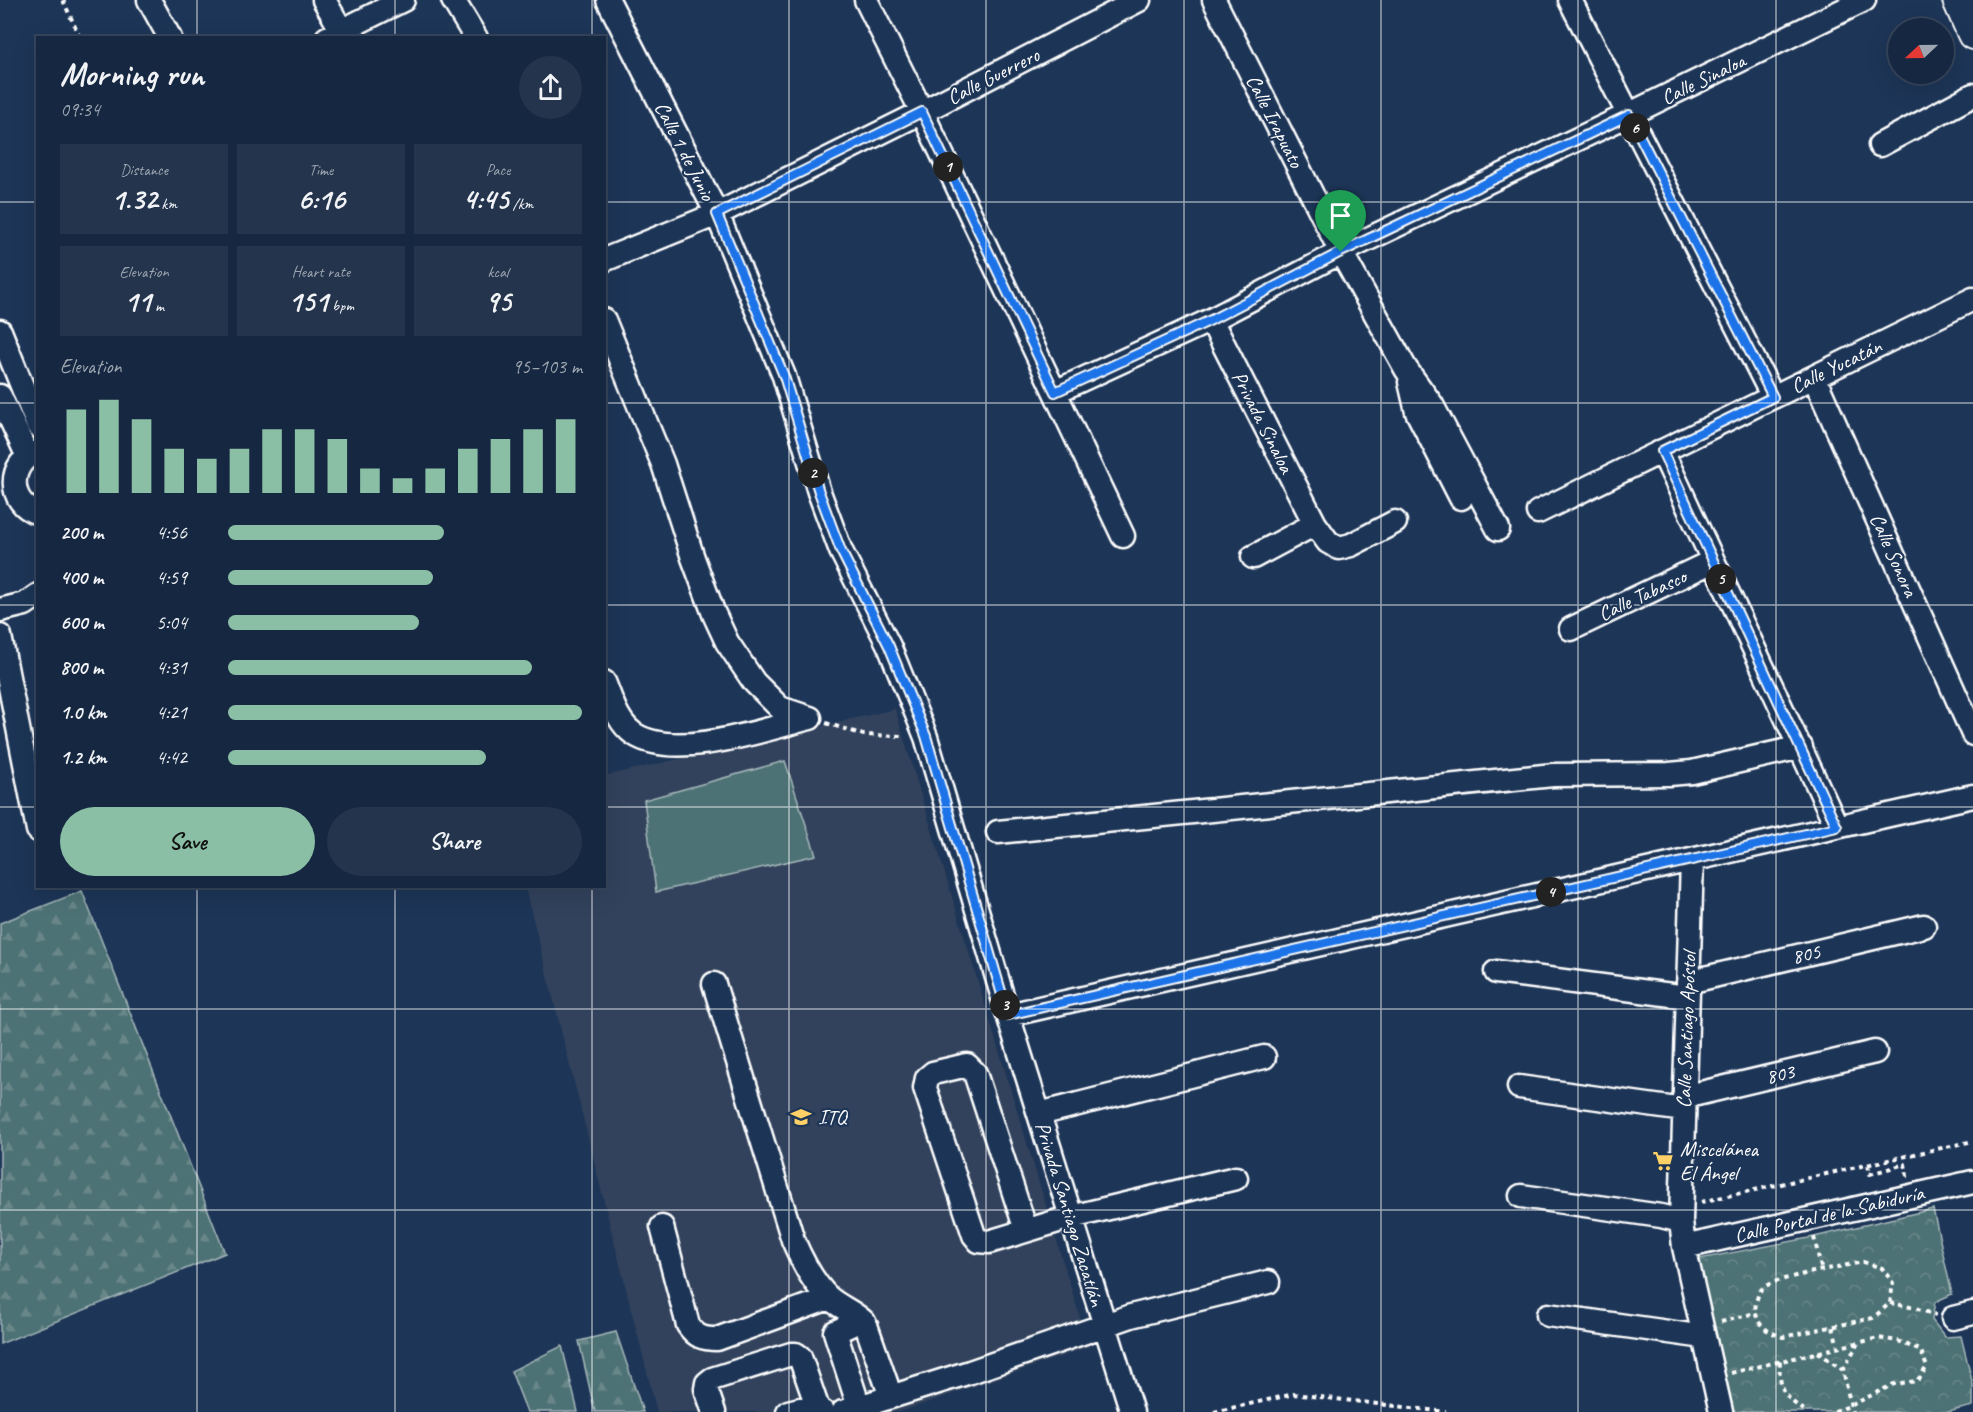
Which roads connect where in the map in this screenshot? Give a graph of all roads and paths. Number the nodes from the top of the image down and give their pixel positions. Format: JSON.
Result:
{"nodes":[{"id":1,"x":63,"y":0,"type":"edge"},
{"id":2,"x":149,"y":0,"type":"edge"},
{"id":3,"x":324,"y":0,"type":"edge"},
{"id":4,"x":403,"y":0,"type":"edge"},
{"id":5,"x":453,"y":0,"type":"edge"},
{"id":6,"x":608,"y":0,"type":"edge"},
{"id":7,"x":866,"y":0,"type":"edge"},
{"id":8,"x":1139,"y":0,"type":"edge"},
{"id":9,"x":1214,"y":0,"type":"edge"},
{"id":10,"x":1570,"y":0,"type":"edge"},
{"id":11,"x":1864,"y":0,"type":"edge"},
{"id":12,"x":1958,"y":0,"type":"edge"},
{"id":13,"x":1973,"y":34,"type":"edge"},
{"id":14,"x":339,"y":35,"type":"edge"},
{"id":15,"x":79,"y":36,"type":"edge"},
{"id":16,"x":169,"y":36,"type":"edge"},
{"id":17,"x":475,"y":36,"type":"edge"},
{"id":18,"x":1973,"y":95,"type":"edge"},
{"id":19,"x":922,"y":112,"type":"junction"},
{"id":20,"x":1629,"y":115,"type":"junction"},
{"id":21,"x":1881,"y":145,"type":"dead end"},
{"id":22,"x":717,"y":214,"type":"junction"},
{"id":23,"x":1341,"y":252,"type":"junction"},
{"id":24,"x":606,"y":259,"type":"edge"},
{"id":25,"x":1972,"y":301,"type":"edge"},
{"id":26,"x":1211,"y":320,"type":"junction"},
{"id":27,"x":606,"y":325,"type":"edge"},
{"id":28,"x":0,"y":331,"type":"edge"},
{"id":29,"x":1406,"y":369,"type":"junction"},
{"id":30,"x":1814,"y":377,"type":"junction"},
{"id":31,"x":1055,"y":392,"type":"junction"},
{"id":32,"x":0,"y":396,"type":"edge"},
{"id":33,"x":1773,"y":397,"type":"junction"},
{"id":34,"x":36,"y":421,"type":"edge"},
{"id":35,"x":1662,"y":451,"type":"junction"},
{"id":36,"x":33,"y":454,"type":"edge"},
{"id":37,"x":1461,"y":498,"type":"dead end"},
{"id":38,"x":1538,"y":512,"type":"dead end"},
{"id":39,"x":36,"y":518,"type":"edge"},
{"id":40,"x":1395,"y":522,"type":"dead end"},
{"id":41,"x":1315,"y":524,"type":"junction"},
{"id":42,"x":1497,"y":529,"type":"dead end"},
{"id":43,"x":1123,"y":536,"type":"dead end"},
{"id":44,"x":1253,"y":557,"type":"dead end"},
{"id":45,"x":1713,"y":561,"type":"junction"},
{"id":46,"x":36,"y":596,"type":"edge"},
{"id":47,"x":0,"y":610,"type":"edge"},
{"id":48,"x":1571,"y":629,"type":"dead end"},
{"id":49,"x":0,"y":636,"type":"edge"},
{"id":50,"x":606,"y":687,"type":"edge"},
{"id":51,"x":810,"y":718,"type":"junction"},
{"id":52,"x":1973,"y":734,"type":"edge"},
{"id":53,"x":926,"y":736,"type":"junction"},
{"id":54,"x":1801,"y":747,"type":"junction"},
{"id":55,"x":1973,"y":796,"type":"edge"},
{"id":56,"x":36,"y":820,"type":"edge"},
{"id":57,"x":1837,"y":827,"type":"junction"},
{"id":58,"x":998,"y":832,"type":"dead end"},
{"id":59,"x":1692,"y":860,"type":"junction"},
{"id":60,"x":1924,"y":926,"type":"dead end"},
{"id":61,"x":1496,"y":972,"type":"dead end"},
{"id":62,"x":714,"y":984,"type":"dead end"},
{"id":63,"x":1687,"y":989,"type":"junction"},
{"id":64,"x":1008,"y":1015,"type":"junction"},
{"id":65,"x":1875,"y":1052,"type":"dead end"},
{"id":66,"x":1264,"y":1057,"type":"dead end"},
{"id":67,"x":1519,"y":1088,"type":"dead end"},
{"id":68,"x":1684,"y":1104,"type":"junction"},
{"id":69,"x":1039,"y":1114,"type":"junction"},
{"id":70,"x":1973,"y":1141,"type":"edge"},
{"id":71,"x":1868,"y":1165,"type":"junction"},
{"id":72,"x":1236,"y":1178,"type":"dead end"},
{"id":73,"x":1898,"y":1178,"type":"dead end"},
{"id":74,"x":1973,"y":1182,"type":"edge"},
{"id":75,"x":1521,"y":1196,"type":"dead end"},
{"id":76,"x":1682,"y":1213,"type":"junction"},
{"id":77,"x":1071,"y":1218,"type":"junction"},
{"id":78,"x":1810,"y":1219,"type":"junction"},
{"id":79,"x":663,"y":1227,"type":"dead end"},
{"id":80,"x":1026,"y":1230,"type":"junction"},
{"id":81,"x":1684,"y":1247,"type":"junction"},
{"id":82,"x":1822,"y":1272,"type":"junction"},
{"id":83,"x":1268,"y":1282,"type":"dead end"},
{"id":84,"x":829,"y":1298,"type":"junction"},
{"id":85,"x":1890,"y":1304,"type":"junction"},
{"id":86,"x":1755,"y":1313,"type":"junction"},
{"id":87,"x":1548,"y":1315,"type":"dead end"},
{"id":88,"x":1963,"y":1316,"type":"edge"},
{"id":89,"x":864,"y":1322,"type":"junction"},
{"id":90,"x":1105,"y":1324,"type":"junction"},
{"id":91,"x":1833,"y":1326,"type":"junction"},
{"id":92,"x":1703,"y":1332,"type":"junction"},
{"id":93,"x":1859,"y":1342,"type":"junction"},
{"id":94,"x":1838,"y":1347,"type":"junction"},
{"id":95,"x":1818,"y":1352,"type":"junction"},
{"id":96,"x":1780,"y":1361,"type":"junction"},
{"id":97,"x":1843,"y":1370,"type":"junction"},
{"id":98,"x":1713,"y":1378,"type":"junction"},
{"id":99,"x":891,"y":1397,"type":"junction"},
{"id":100,"x":1850,"y":1406,"type":"junction"},
{"id":101,"x":820,"y":1410,"type":"edge"},
{"id":102,"x":851,"y":1410,"type":"edge"},
{"id":103,"x":714,"y":1412,"type":"edge"},
{"id":104,"x":788,"y":1412,"type":"edge"},
{"id":105,"x":1132,"y":1412,"type":"edge"},
{"id":106,"x":1214,"y":1412,"type":"edge"},
{"id":107,"x":1446,"y":1412,"type":"edge"},
{"id":108,"x":1721,"y":1412,"type":"edge"},
{"id":109,"x":1808,"y":1412,"type":"edge"},
{"id":110,"x":1832,"y":1412,"type":"edge"},
{"id":111,"x":1852,"y":1412,"type":"edge"}],
"edges":[{"from":1,"to":15,"type":"path"},
{"from":2,"to":16,"type":"street"},
{"from":3,"to":14,"type":"street"},
{"from":4,"to":14,"type":"street"},
{"from":5,"to":17,"type":"street"},
{"from":6,"to":22,"type":"street","name":"Calle 1 de Junio"},
{"from":7,"to":19,"type":"street"},
{"from":8,"to":19,"type":"street","name":"Calle Guerrero"},
{"from":9,"to":23,"type":"street","name":"Calle Irapuato"},
{"from":10,"to":20,"type":"street"},
{"from":11,"to":20,"type":"street","name":"Calle Sinaloa"},
{"from":12,"to":13,"type":"main road"},
{"from":18,"to":21,"type":"street"},
{"from":19,"to":22,"type":"street","name":"Calle Guerrero"},
{"from":19,"to":31,"type":"street"},
{"from":20,"to":23,"type":"street","name":"Calle Sinaloa"},
{"from":20,"to":33,"type":"street"},
{"from":22,"to":24,"type":"street","name":"Calle Guerrero"},
{"from":22,"to":53,"type":"street","name":"Calle 1 de Junio"},
{"from":23,"to":26,"type":"street","name":"Calle Sinaloa"},
{"from":23,"to":29,"type":"street","name":"Calle Irapuato"},
{"from":25,"to":30,"type":"street","name":"Calle Yucatán"},
{"from":26,"to":31,"type":"street","name":"Calle Sinaloa"},
{"from":26,"to":41,"type":"street","name":"Privada Sinaloa"},
{"from":27,"to":51,"type":"street"},
{"from":28,"to":34,"type":"street"},
{"from":29,"to":37,"type":"street","name":"Calle Irapuato"},
{"from":29,"to":42,"type":"street","name":"Calle Irapuato"},
{"from":30,"to":33,"type":"street","name":"Calle Yucatán"},
{"from":30,"to":52,"type":"street","name":"Calle Sonora"},
{"from":31,"to":43,"type":"street"},
{"from":32,"to":36,"type":"street"},
{"from":33,"to":35,"type":"street","name":"Calle Yucatán"},
{"from":35,"to":38,"type":"street","name":"Calle Yucatán"},
{"from":35,"to":45,"type":"street"},
{"from":36,"to":39,"type":"street"},
{"from":40,"to":41,"type":"street","name":"Privada Sinaloa"},
{"from":41,"to":44,"type":"street"},
{"from":45,"to":48,"type":"street","name":"Calle Tabasco"},
{"from":45,"to":54,"type":"street"},
{"from":46,"to":47,"type":"street"},
{"from":49,"to":56,"type":"street"},
{"from":50,"to":51,"type":"street"},
{"from":51,"to":53,"type":"path"},
{"from":53,"to":64,"type":"street","name":"Calle 1 de Junio"},
{"from":54,"to":57,"type":"street"},
{"from":54,"to":58,"type":"street"},
{"from":55,"to":57,"type":"street"},
{"from":57,"to":59,"type":"street"},
{"from":59,"to":63,"type":"street","name":"Calle Santiago Apóstol"},
{"from":59,"to":64,"type":"street"},
{"from":60,"to":63,"type":"street","name":"805"},
{"from":61,"to":63,"type":"street"},
{"from":62,"to":84,"type":"street"},
{"from":63,"to":68,"type":"street","name":"Calle Santiago Apóstol"},
{"from":64,"to":69,"type":"street","name":"Privada Santiago Zacatlán"},
{"from":65,"to":68,"type":"street","name":"803"},
{"from":66,"to":69,"type":"street"},
{"from":67,"to":68,"type":"street"},
{"from":68,"to":76,"type":"street","name":"Calle Santiago Apóstol"},
{"from":69,"to":77,"type":"street","name":"Privada Santiago Zacatlán"},
{"from":70,"to":71,"type":"path"},
{"from":71,"to":73,"type":"path"},
{"from":71,"to":76,"type":"path"},
{"from":72,"to":77,"type":"street"},
{"from":74,"to":78,"type":"street","name":"Calle Portal de la Sabiduría"},
{"from":75,"to":76,"type":"street"},
{"from":76,"to":81,"type":"street","name":"Calle Santiago Apóstol"},
{"from":77,"to":80,"type":"street"},
{"from":77,"to":90,"type":"street","name":"Privada Santiago Zacatlán"},
{"from":78,"to":81,"type":"street","name":"Calle Portal de la Sabiduría"},
{"from":78,"to":82,"type":"path"},
{"from":79,"to":84,"type":"street"},
{"from":80,"to":80,"type":"street"},
{"from":81,"to":92,"type":"street","name":"Calle Santiago Apóstol"},
{"from":82,"to":85,"type":"path"},
{"from":82,"to":86,"type":"path"},
{"from":83,"to":90,"type":"street"},
{"from":84,"to":89,"type":"street"},
{"from":85,"to":88,"type":"path"},
{"from":85,"to":91,"type":"path"},
{"from":86,"to":91,"type":"path"},
{"from":86,"to":92,"type":"path"},
{"from":87,"to":92,"type":"street"},
{"from":89,"to":99,"type":"street"},
{"from":89,"to":102,"type":"street"},
{"from":90,"to":99,"type":"street"},
{"from":90,"to":105,"type":"street","name":"Privada Santiago Zacatlán"},
{"from":91,"to":94,"type":"path"},
{"from":92,"to":98,"type":"street","name":"Calle Santiago Apóstol"},
{"from":93,"to":94,"type":"path"},
{"from":93,"to":97,"type":"path"},
{"from":93,"to":100,"type":"path"},
{"from":94,"to":95,"type":"path"},
{"from":95,"to":96,"type":"path"},
{"from":95,"to":97,"type":"path"},
{"from":96,"to":98,"type":"path"},
{"from":96,"to":109,"type":"path"},
{"from":97,"to":100,"type":"path"},
{"from":98,"to":108,"type":"street","name":"Calle Santiago Apóstol"},
{"from":99,"to":102,"type":"street"},
{"from":100,"to":110,"type":"path"},
{"from":100,"to":111,"type":"path"},
{"from":101,"to":103,"type":"street"},
{"from":101,"to":104,"type":"street"},
{"from":106,"to":107,"type":"path"}]}
